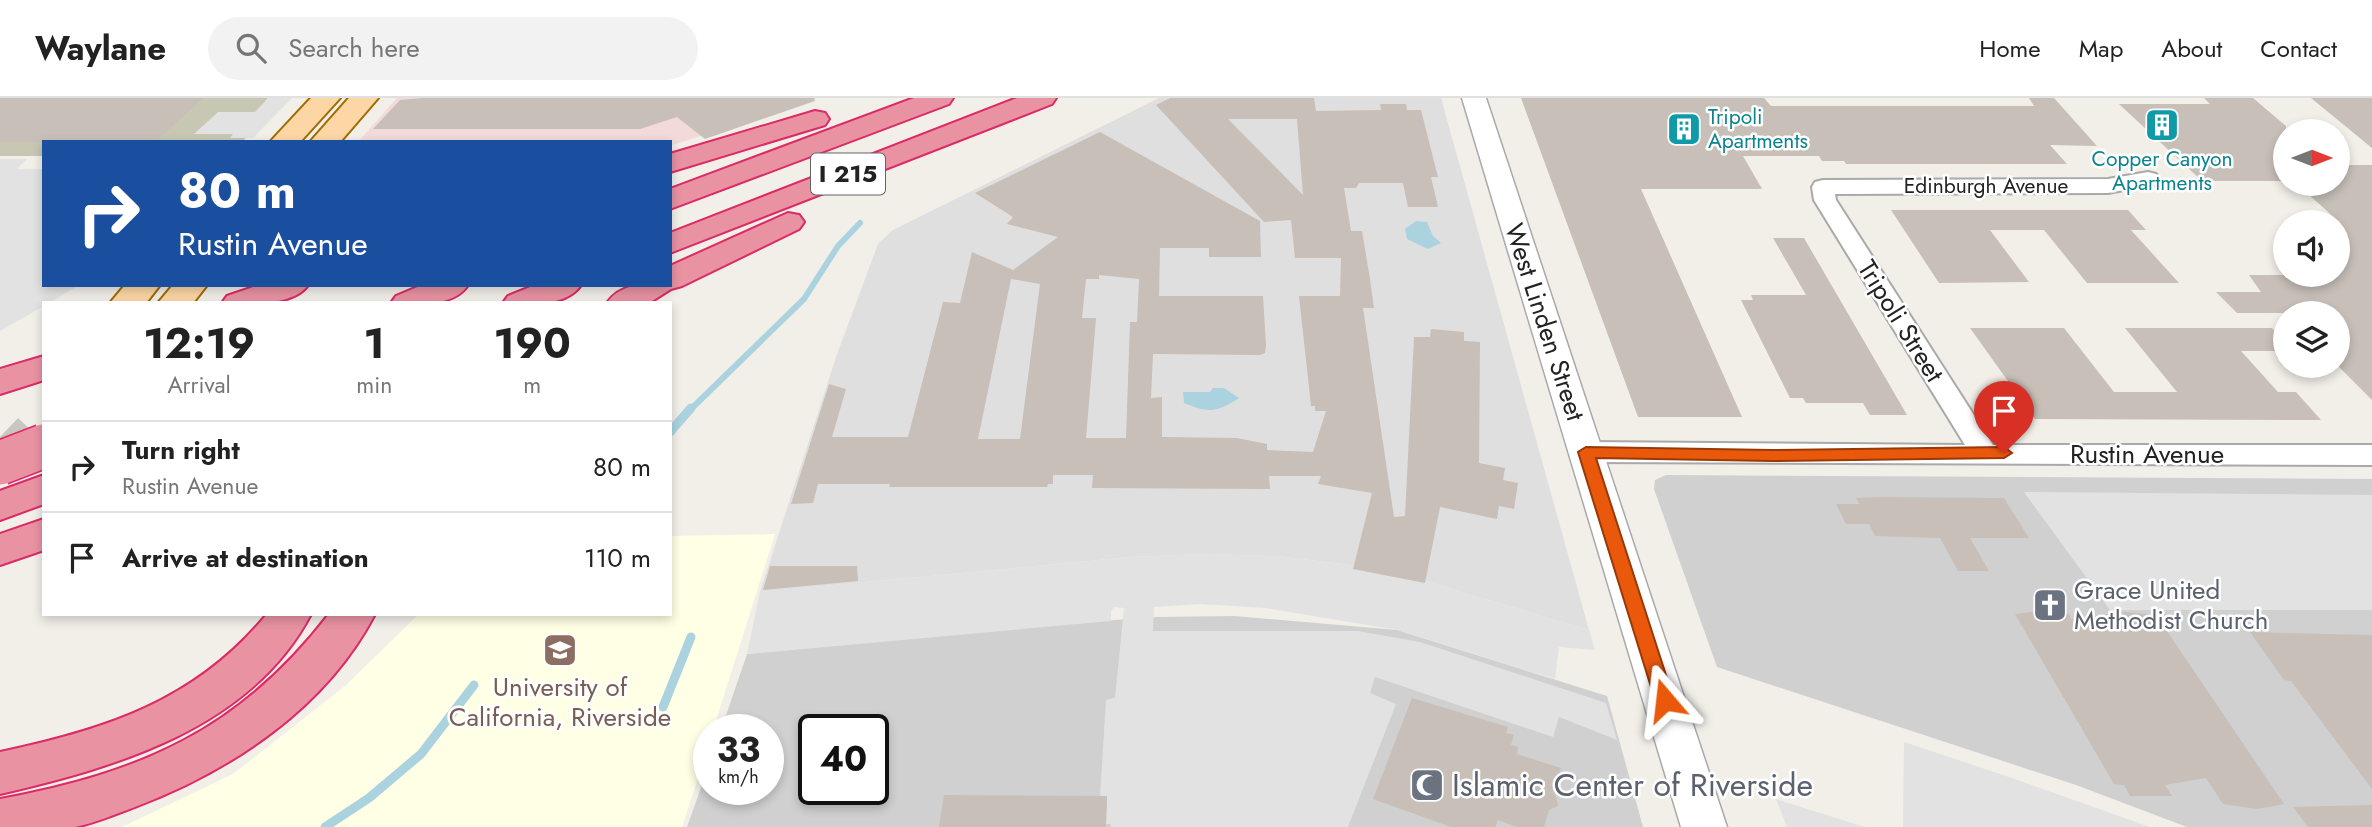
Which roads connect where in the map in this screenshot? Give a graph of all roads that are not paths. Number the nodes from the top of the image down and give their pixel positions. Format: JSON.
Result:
{"nodes":[{"id":1,"x":326,"y":98,"type":"edge"},
{"id":2,"x":364,"y":98,"type":"edge"},
{"id":3,"x":880,"y":98,"type":"edge"},
{"id":4,"x":939,"y":98,"type":"edge"},
{"id":5,"x":1474,"y":98,"type":"edge"},
{"id":6,"x":1034,"y":101,"type":"edge"},
{"id":7,"x":286,"y":140,"type":"edge"},
{"id":8,"x":326,"y":140,"type":"edge"},
{"id":9,"x":672,"y":162,"type":"edge"},
{"id":10,"x":2148,"y":179,"type":"dead end"},
{"id":11,"x":1823,"y":187,"type":"joint"},
{"id":12,"x":672,"y":199,"type":"edge"},
{"id":13,"x":672,"y":243,"type":"edge"},
{"id":14,"x":672,"y":278,"type":"edge"},
{"id":15,"x":142,"y":287,"type":"edge"},
{"id":16,"x":189,"y":287,"type":"edge"},
{"id":17,"x":286,"y":287,"type":"edge"},
{"id":18,"x":447,"y":287,"type":"edge"},
{"id":19,"x":560,"y":287,"type":"edge"},
{"id":20,"x":653,"y":287,"type":"edge"},
{"id":21,"x":129,"y":301,"type":"edge"},
{"id":22,"x":177,"y":301,"type":"edge"},
{"id":23,"x":245,"y":301,"type":"edge"},
{"id":24,"x":413,"y":301,"type":"edge"},
{"id":25,"x":525,"y":301,"type":"edge"},
{"id":26,"x":628,"y":301,"type":"edge"},
{"id":27,"x":42,"y":368,"type":"edge"},
{"id":28,"x":0,"y":382,"type":"edge"},
{"id":29,"x":42,"y":447,"type":"edge"},
{"id":30,"x":1586,"y":452,"type":"junction"},
{"id":31,"x":1984,"y":453,"type":"junction"},
{"id":32,"x":2372,"y":454,"type":"edge"},
{"id":33,"x":0,"y":463,"type":"edge"},
{"id":34,"x":42,"y":535,"type":"edge"},
{"id":35,"x":0,"y":550,"type":"edge"},
{"id":36,"x":289,"y":616,"type":"edge"},
{"id":37,"x":353,"y":616,"type":"edge"},
{"id":38,"x":0,"y":773,"type":"edge"},
{"id":39,"x":0,"y":821,"type":"edge"},
{"id":40,"x":1704,"y":827,"type":"edge"}],
"edges":[{"from":1,"to":7,"type":"main road"},
{"from":2,"to":8,"type":"main road"},
{"from":3,"to":9,"type":"highway"},
{"from":4,"to":12,"type":"highway","number":"I 215"},
{"from":5,"to":30,"type":"street","name":"West Linden Street"},
{"from":6,"to":13,"type":"highway","number":"I 215"},
{"from":6,"to":14,"type":"highway"},
{"from":10,"to":11,"type":"street","name":"Edinburgh Avenue"},
{"from":11,"to":31,"type":"street","name":"Tripoli Street"},
{"from":15,"to":21,"type":"main road"},
{"from":16,"to":22,"type":"main road"},
{"from":17,"to":23,"type":"highway"},
{"from":18,"to":24,"type":"highway"},
{"from":19,"to":25,"type":"highway"},
{"from":20,"to":26,"type":"highway"},
{"from":27,"to":28,"type":"highway"},
{"from":29,"to":33,"type":"highway","bridge":true},
{"from":30,"to":31,"type":"street","name":"Rustin Avenue"},
{"from":30,"to":40,"type":"street","name":"West Linden Street"},
{"from":31,"to":32,"type":"street","name":"Rustin Avenue"},
{"from":34,"to":35,"type":"highway"},
{"from":36,"to":38,"type":"highway"},
{"from":37,"to":39,"type":"highway"}]}
